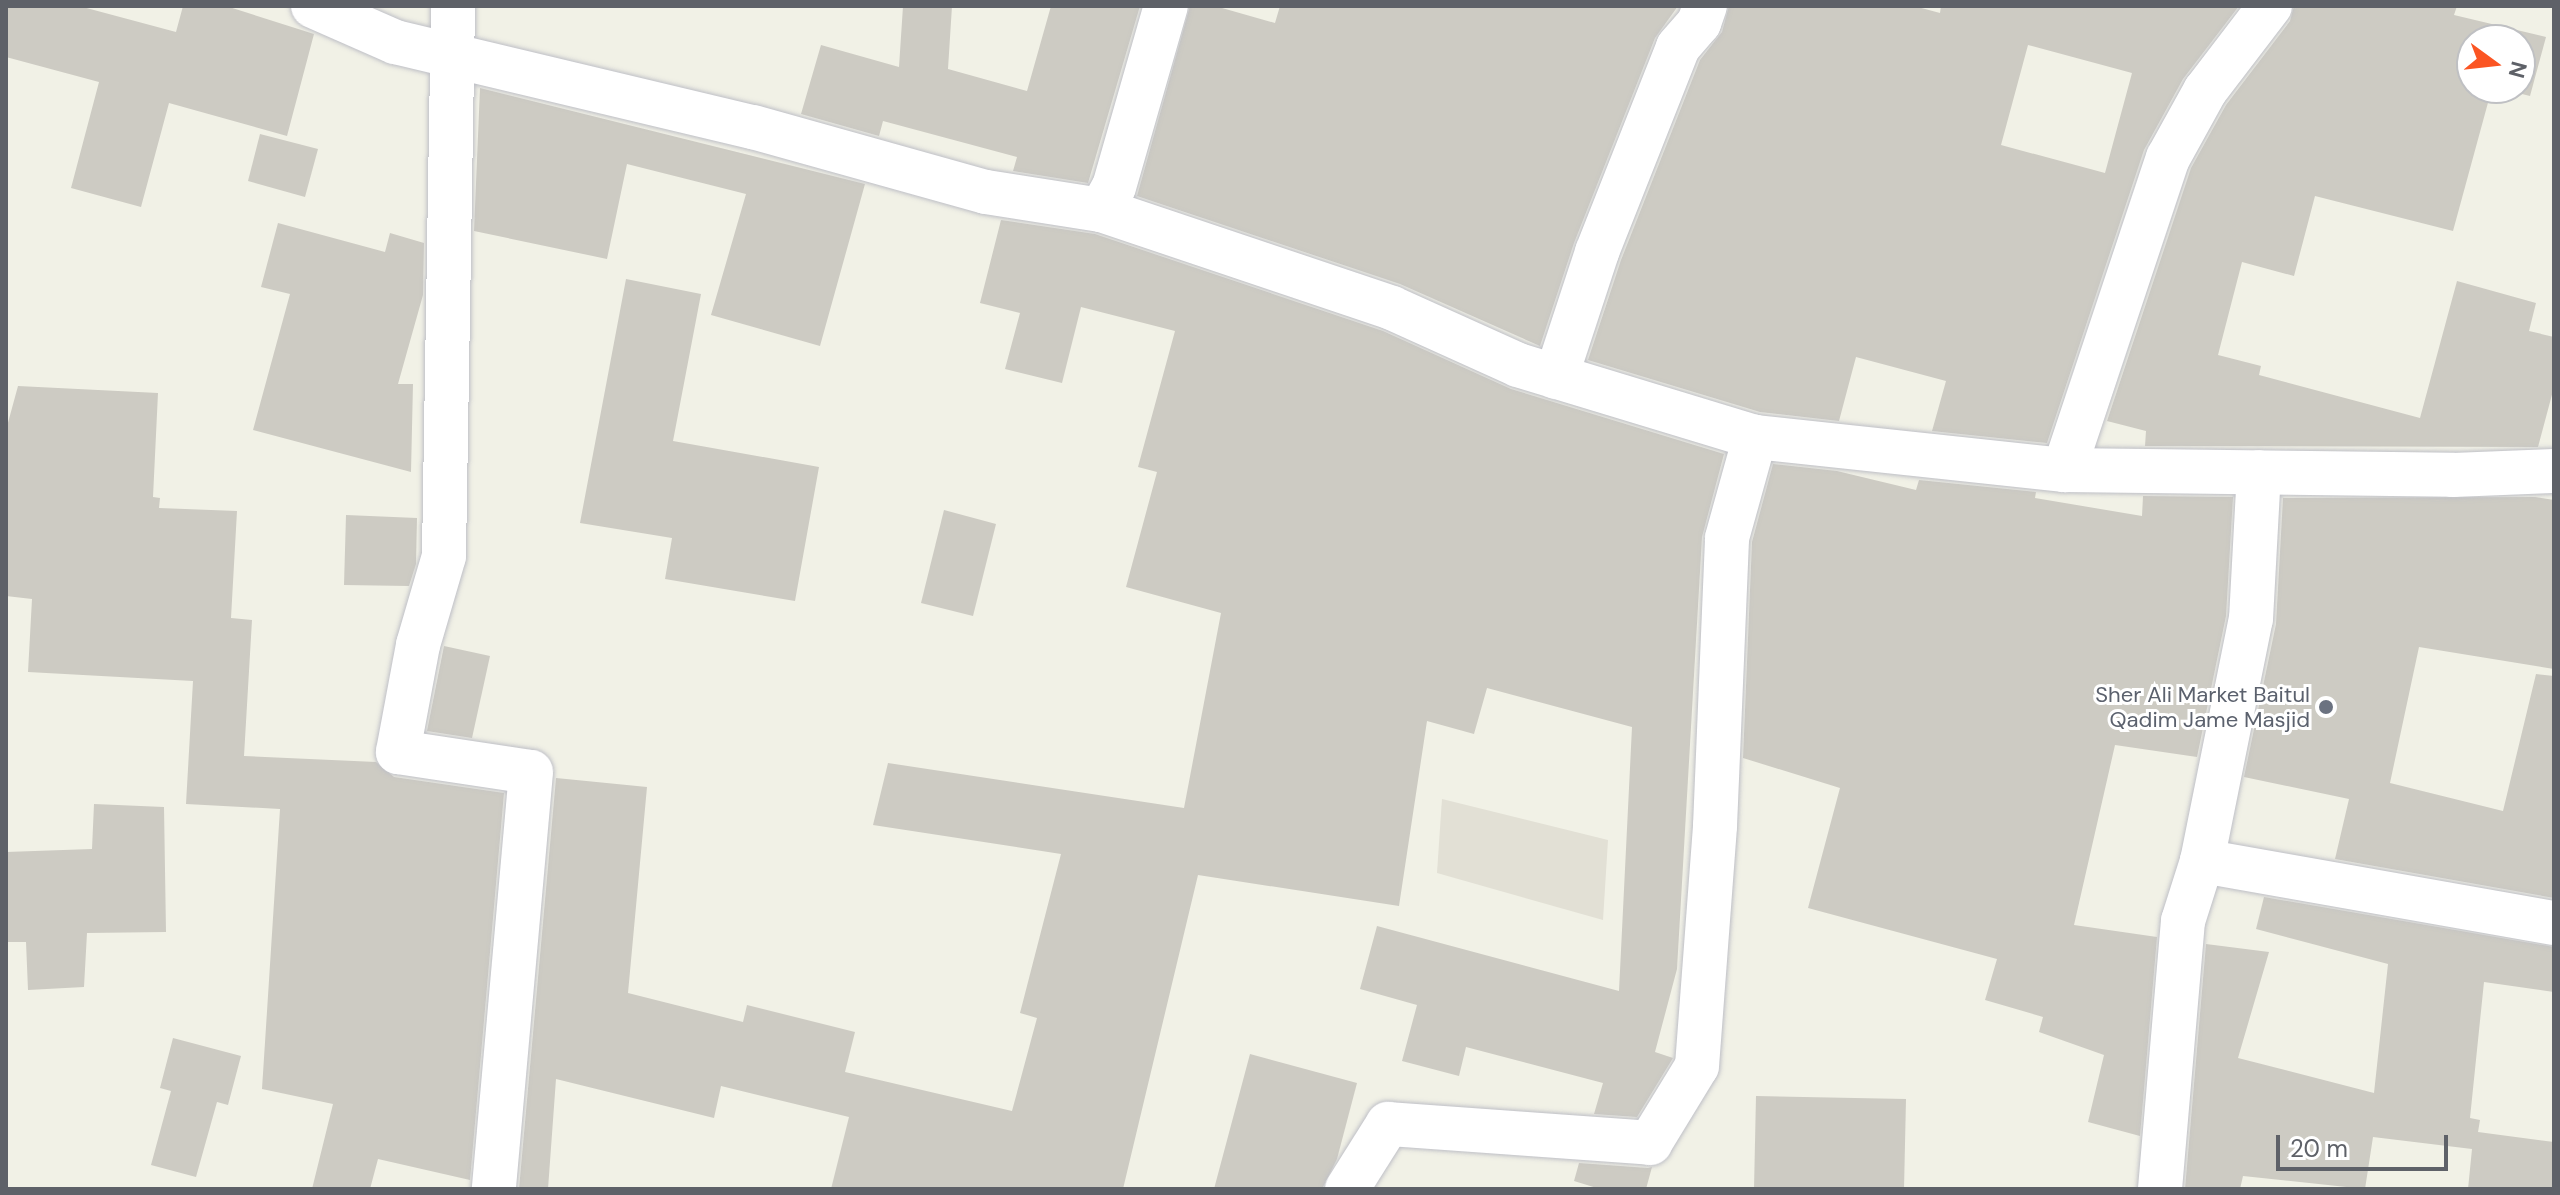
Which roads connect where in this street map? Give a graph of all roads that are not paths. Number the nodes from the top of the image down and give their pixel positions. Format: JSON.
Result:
{"nodes":[{"id":1,"x":313,"y":6,"type":"edge"},
{"id":2,"x":453,"y":6,"type":"edge"},
{"id":3,"x":1166,"y":6,"type":"edge"},
{"id":4,"x":1705,"y":6,"type":"edge"},
{"id":5,"x":2270,"y":6,"type":"edge"},
{"id":6,"x":455,"y":53,"type":"junction"},
{"id":7,"x":1101,"y":210,"type":"junction"},
{"id":8,"x":1556,"y":377,"type":"junction"},
{"id":9,"x":1755,"y":437,"type":"junction"},
{"id":10,"x":2064,"y":470,"type":"junction"},
{"id":11,"x":2554,"y":471,"type":"edge"},
{"id":12,"x":2259,"y":472,"type":"junction"},
{"id":13,"x":2202,"y":861,"type":"junction"},
{"id":14,"x":2554,"y":923,"type":"edge"},
{"id":15,"x":494,"y":1189,"type":"edge"},
{"id":16,"x":1347,"y":1189,"type":"edge"},
{"id":17,"x":2160,"y":1189,"type":"edge"}],
"edges":[{"from":1,"to":6,"type":"street"},
{"from":2,"to":6,"type":"street"},
{"from":3,"to":7,"type":"street"},
{"from":4,"to":8,"type":"street"},
{"from":5,"to":10,"type":"street"},
{"from":6,"to":7,"type":"street"},
{"from":6,"to":15,"type":"street"},
{"from":7,"to":8,"type":"street"},
{"from":8,"to":9,"type":"street"},
{"from":9,"to":10,"type":"street"},
{"from":9,"to":16,"type":"street"},
{"from":10,"to":12,"type":"street"},
{"from":11,"to":12,"type":"street"},
{"from":12,"to":13,"type":"street"},
{"from":13,"to":14,"type":"street"},
{"from":13,"to":17,"type":"street"}]}
